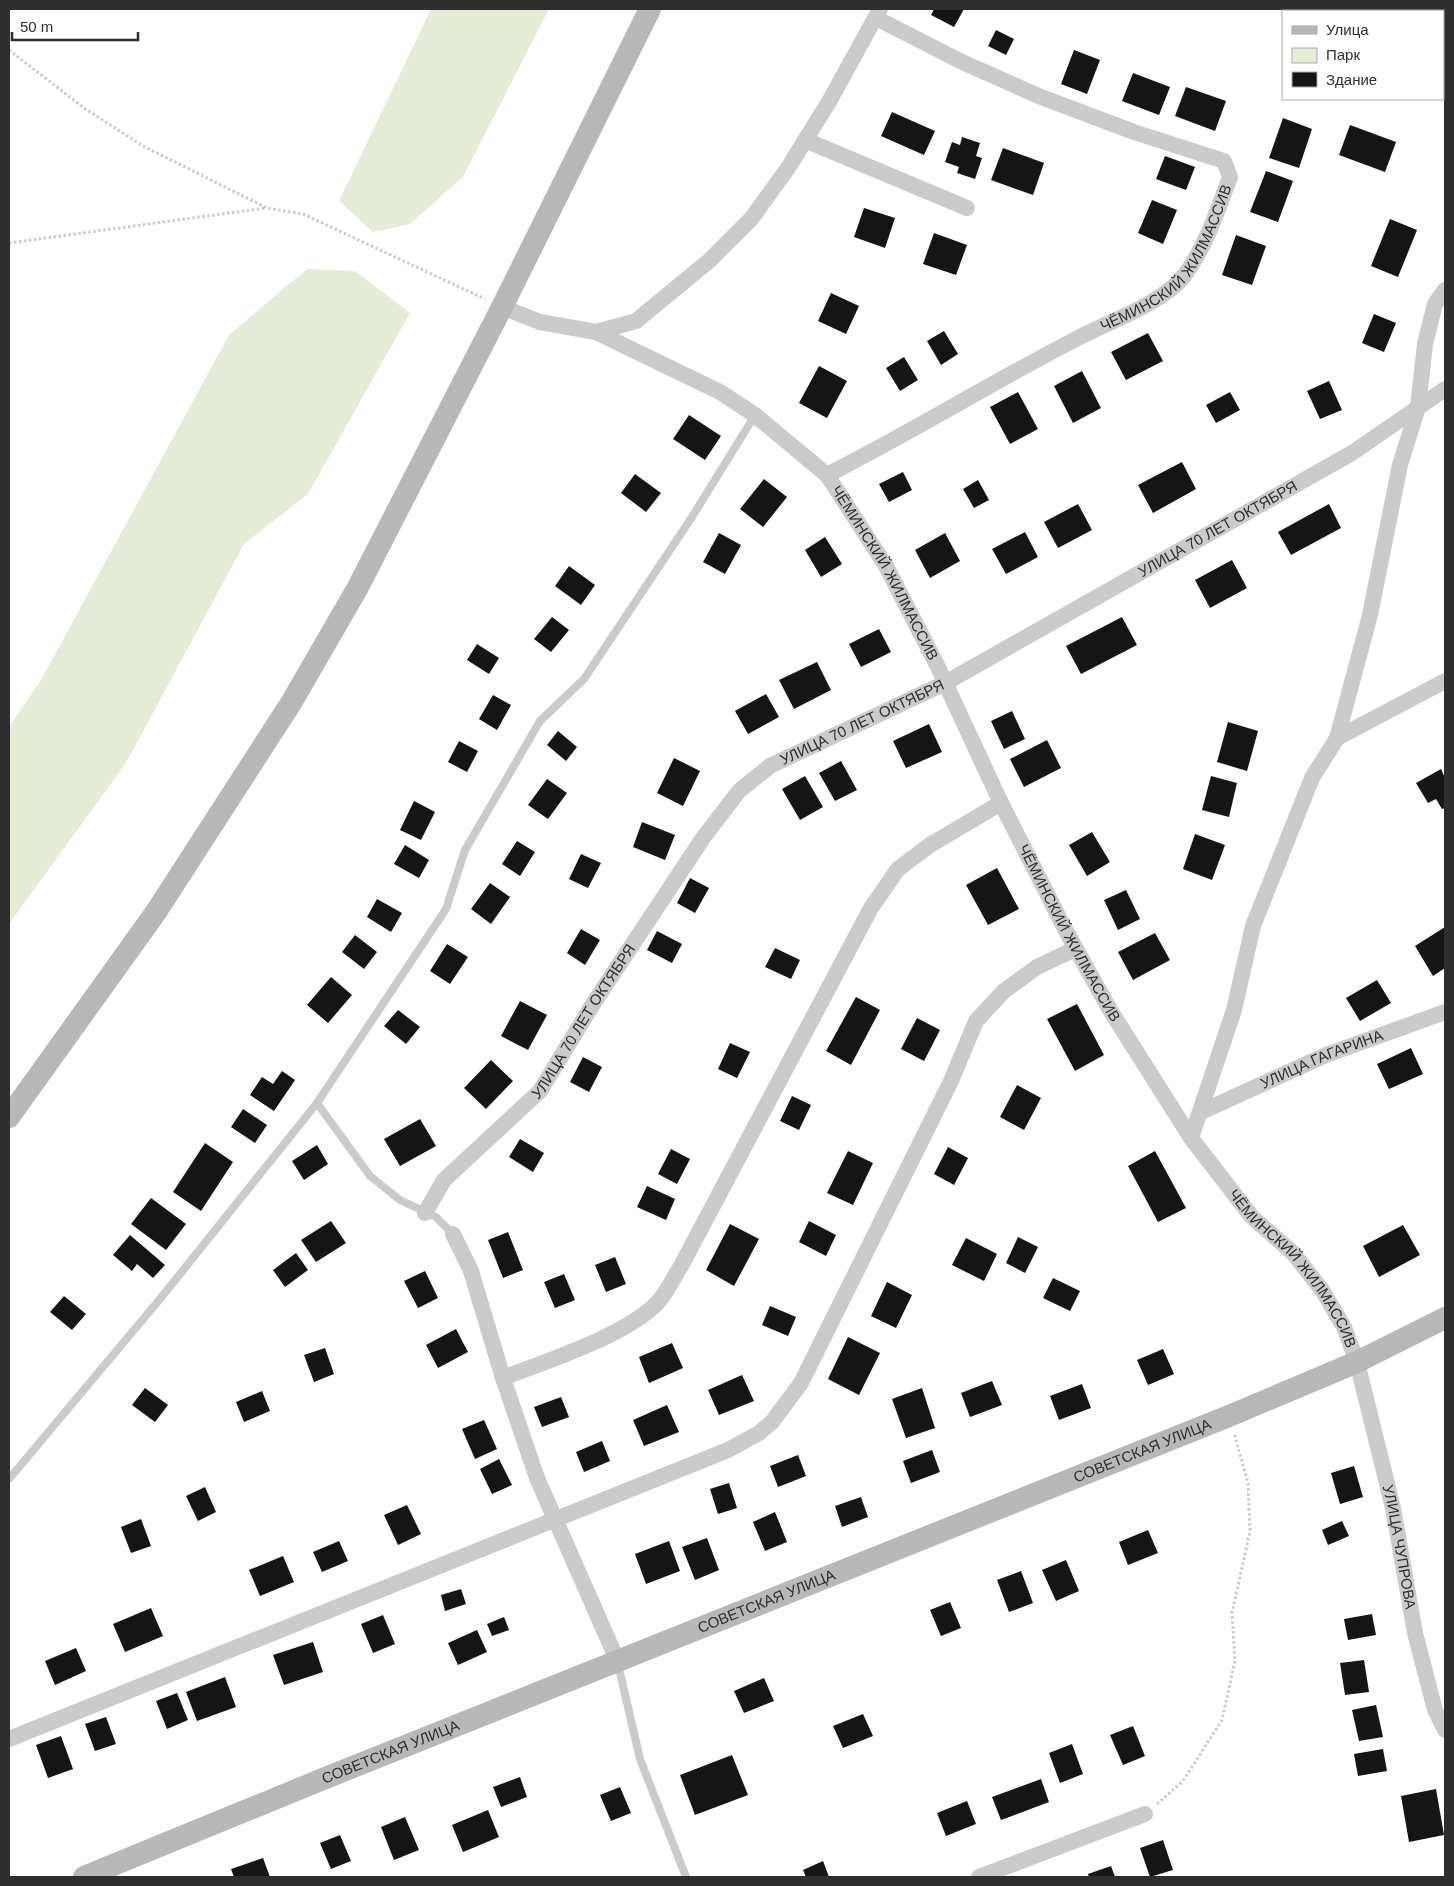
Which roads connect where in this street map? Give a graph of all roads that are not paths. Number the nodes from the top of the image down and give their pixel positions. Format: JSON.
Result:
{"nodes":[{"id":1,"x":650,"y":9,"type":"edge"},
{"id":2,"x":878,"y":13,"type":"edge"},
{"id":3,"x":805,"y":140,"type":"junction"},
{"id":4,"x":967,"y":208,"type":"dead end"},
{"id":5,"x":1445,"y":290,"type":"edge"},
{"id":6,"x":502,"y":307,"type":"junction"},
{"id":7,"x":596,"y":332,"type":"junction"},
{"id":8,"x":1445,"y":389,"type":"edge"},
{"id":9,"x":1418,"y":406,"type":"junction"},
{"id":10,"x":755,"y":415,"type":"junction"},
{"id":11,"x":827,"y":475,"type":"junction"},
{"id":12,"x":1445,"y":682,"type":"edge"},
{"id":13,"x":946,"y":683,"type":"junction"},
{"id":14,"x":1338,"y":738,"type":"junction"},
{"id":15,"x":1001,"y":803,"type":"junction"},
{"id":16,"x":1075,"y":949,"type":"junction"},
{"id":17,"x":1445,"y":1012,"type":"edge"},
{"id":18,"x":317,"y":1103,"type":"junction"},
{"id":19,"x":1201,"y":1112,"type":"junction"},
{"id":20,"x":9,"y":1117,"type":"edge"},
{"id":21,"x":1191,"y":1138,"type":"junction"},
{"id":22,"x":425,"y":1213,"type":"junction"},
{"id":23,"x":454,"y":1234,"type":"joint"},
{"id":24,"x":1445,"y":1318,"type":"edge"},
{"id":25,"x":1357,"y":1362,"type":"junction"},
{"id":26,"x":502,"y":1378,"type":"junction"},
{"id":27,"x":9,"y":1480,"type":"edge"},
{"id":28,"x":555,"y":1520,"type":"junction"},
{"id":29,"x":618,"y":1662,"type":"junction"},
{"id":30,"x":1445,"y":1730,"type":"edge"},
{"id":31,"x":9,"y":1739,"type":"edge"},
{"id":32,"x":1145,"y":1814,"type":"road end"},
{"id":33,"x":84,"y":1877,"type":"edge"},
{"id":34,"x":686,"y":1877,"type":"edge"},
{"id":35,"x":979,"y":1877,"type":"edge"}],
"edges":[{"from":1,"to":6,"type":"main road"},
{"from":2,"to":3,"type":"street","name":"ЧЁМИНСКИЙ ЖИЛМАССИВ"},
{"from":2,"to":11,"type":"street","name":"ЧЁМИНСКИЙ ЖИЛМАССИВ"},
{"from":3,"to":4,"type":"street"},
{"from":3,"to":7,"type":"street","name":"ЧЁМИНСКИЙ ЖИЛМАССИВ"},
{"from":5,"to":9,"type":"street"},
{"from":6,"to":7,"type":"street","name":"ЧЁМИНСКИЙ ЖИЛМАССИВ"},
{"from":6,"to":20,"type":"main road"},
{"from":7,"to":10,"type":"street","name":"ЧЁМИНСКИЙ ЖИЛМАССИВ"},
{"from":8,"to":9,"type":"street","name":"УЛИЦА 70 ЛЕТ ОКТЯБРЯ"},
{"from":9,"to":13,"type":"street","name":"УЛИЦА 70 ЛЕТ ОКТЯБРЯ"},
{"from":9,"to":14,"type":"street"},
{"from":10,"to":11,"type":"street","name":"ЧЁМИНСКИЙ ЖИЛМАССИВ"},
{"from":10,"to":18,"type":"lane"},
{"from":11,"to":13,"type":"street","name":"ЧЁМИНСКИЙ ЖИЛМАССИВ"},
{"from":12,"to":14,"type":"street"},
{"from":13,"to":15,"type":"street","name":"ЧЁМИНСКИЙ ЖИЛМАССИВ"},
{"from":13,"to":22,"type":"street","name":"УЛИЦА 70 ЛЕТ ОКТЯБРЯ"},
{"from":14,"to":19,"type":"street"},
{"from":15,"to":16,"type":"street","name":"ЧЁМИНСКИЙ ЖИЛМАССИВ"},
{"from":15,"to":26,"type":"street"},
{"from":16,"to":21,"type":"street","name":"ЧЁМИНСКИЙ ЖИЛМАССИВ"},
{"from":16,"to":28,"type":"street"},
{"from":17,"to":19,"type":"street","name":"УЛИЦА ГАГАРИНА"},
{"from":18,"to":22,"type":"lane"},
{"from":18,"to":27,"type":"lane"},
{"from":19,"to":21,"type":"street"},
{"from":21,"to":25,"type":"street","name":"ЧЁМИНСКИЙ ЖИЛМАССИВ"},
{"from":22,"to":23,"type":"lane"},
{"from":23,"to":26,"type":"street"},
{"from":24,"to":25,"type":"main road","name":"СОВЕТСКАЯ УЛИЦА"},
{"from":25,"to":29,"type":"main road","name":"СОВЕТСКАЯ УЛИЦА"},
{"from":25,"to":30,"type":"street","name":"УЛИЦА ЧУПРОВА"},
{"from":26,"to":28,"type":"street"},
{"from":28,"to":29,"type":"street"},
{"from":28,"to":31,"type":"street"},
{"from":29,"to":33,"type":"main road","name":"СОВЕТСКАЯ УЛИЦА"},
{"from":29,"to":34,"type":"lane"},
{"from":32,"to":35,"type":"street"}]}
